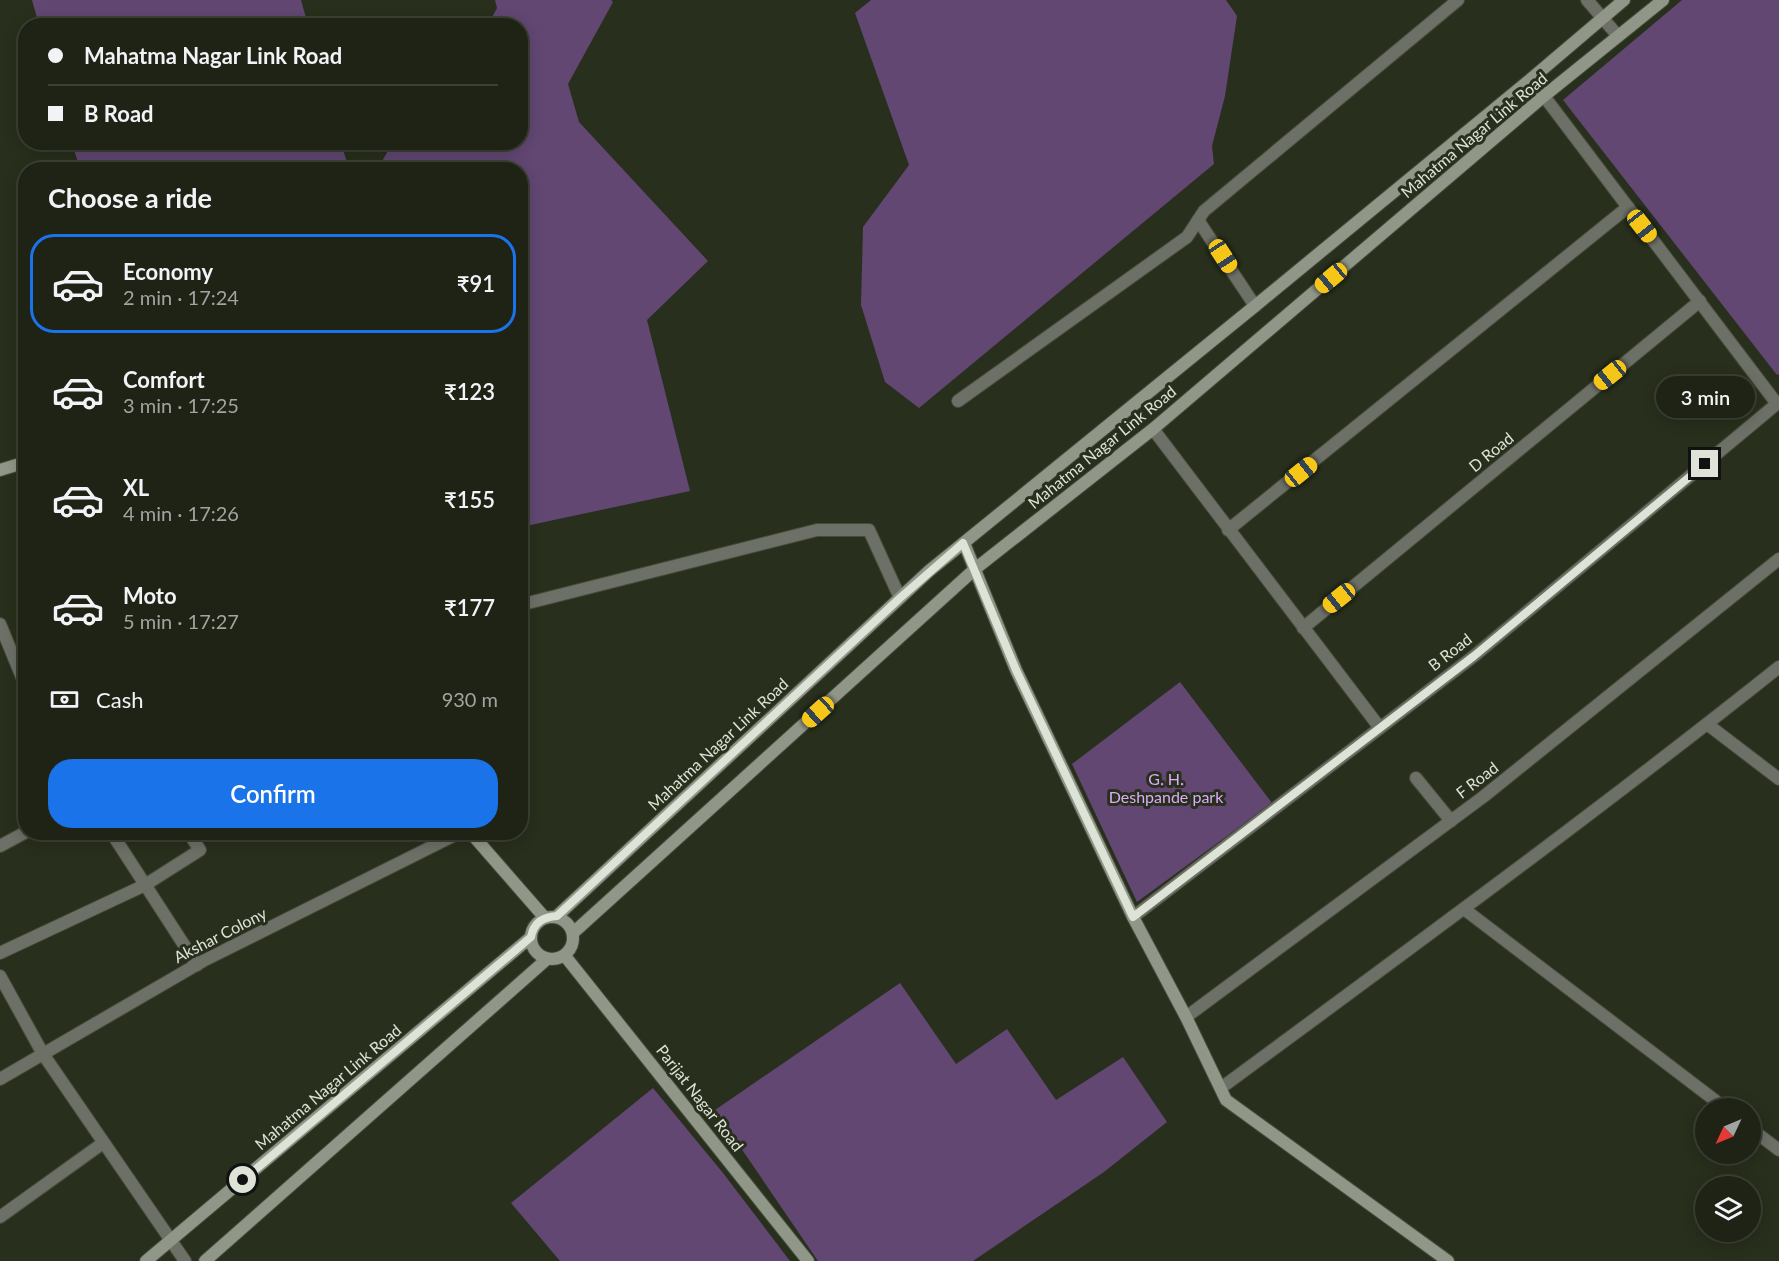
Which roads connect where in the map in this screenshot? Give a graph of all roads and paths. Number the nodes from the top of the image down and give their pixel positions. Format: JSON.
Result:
{"nodes":[{"id":1,"x":1458,"y":0,"type":"edge"},
{"id":2,"x":1587,"y":0,"type":"edge"},
{"id":3,"x":1624,"y":0,"type":"edge"},
{"id":4,"x":1663,"y":0,"type":"edge"},
{"id":5,"x":1603,"y":17,"type":"junction"},
{"id":6,"x":1618,"y":36,"type":"junction"},
{"id":7,"x":1532,"y":79,"type":"junction"},
{"id":8,"x":1544,"y":96,"type":"junction"},
{"id":9,"x":1628,"y":207,"type":"junction"},
{"id":10,"x":1198,"y":220,"type":"junction"},
{"id":11,"x":1700,"y":301,"type":"junction"},
{"id":12,"x":1255,"y":306,"type":"junction"},
{"id":13,"x":958,"y":401,"type":"dead end"},
{"id":14,"x":1778,"y":403,"type":"edge"},
{"id":15,"x":1153,"y":429,"type":"junction"},
{"id":16,"x":18,"y":464,"type":"edge"},
{"id":17,"x":0,"y":470,"type":"edge"},
{"id":18,"x":1228,"y":530,"type":"junction"},
{"id":19,"x":963,"y":543,"type":"junction"},
{"id":20,"x":1779,"y":559,"type":"edge"},
{"id":21,"x":975,"y":570,"type":"junction"},
{"id":22,"x":900,"y":598,"type":"junction"},
{"id":23,"x":528,"y":603,"type":"edge"},
{"id":24,"x":0,"y":624,"type":"edge"},
{"id":25,"x":1303,"y":628,"type":"junction"},
{"id":26,"x":1779,"y":666,"type":"edge"},
{"id":27,"x":18,"y":668,"type":"edge"},
{"id":28,"x":1707,"y":724,"type":"junction"},
{"id":29,"x":1380,"y":728,"type":"junction"},
{"id":30,"x":1416,"y":778,"type":"dead end"},
{"id":31,"x":1779,"y":779,"type":"edge"},
{"id":32,"x":1451,"y":820,"type":"junction"},
{"id":33,"x":18,"y":836,"type":"edge"},
{"id":34,"x":116,"y":840,"type":"edge"},
{"id":35,"x":193,"y":840,"type":"edge"},
{"id":36,"x":445,"y":840,"type":"edge"},
{"id":37,"x":478,"y":840,"type":"edge"},
{"id":38,"x":0,"y":846,"type":"edge"},
{"id":39,"x":145,"y":885,"type":"junction"},
{"id":40,"x":1464,"y":909,"type":"junction"},
{"id":41,"x":551,"y":917,"type":"junction"},
{"id":42,"x":1133,"y":917,"type":"junction"},
{"id":43,"x":573,"y":933,"type":"junction"},
{"id":44,"x":531,"y":937,"type":"junction"},
{"id":45,"x":0,"y":952,"type":"edge"},
{"id":46,"x":565,"y":956,"type":"junction"},
{"id":47,"x":547,"y":960,"type":"junction"},
{"id":48,"x":197,"y":965,"type":"junction"},
{"id":49,"x":0,"y":976,"type":"edge"},
{"id":50,"x":1186,"y":1017,"type":"junction"},
{"id":51,"x":43,"y":1054,"type":"junction"},
{"id":52,"x":0,"y":1078,"type":"edge"},
{"id":53,"x":1221,"y":1088,"type":"junction"},
{"id":54,"x":1712,"y":1098,"type":"edge"},
{"id":55,"x":1761,"y":1136,"type":"edge"},
{"id":56,"x":103,"y":1143,"type":"junction"},
{"id":57,"x":1779,"y":1150,"type":"edge"},
{"id":58,"x":0,"y":1217,"type":"edge"},
{"id":59,"x":171,"y":1241,"type":"junction"},
{"id":60,"x":146,"y":1261,"type":"edge"},
{"id":61,"x":185,"y":1261,"type":"edge"},
{"id":62,"x":205,"y":1261,"type":"edge"},
{"id":63,"x":808,"y":1261,"type":"edge"},
{"id":64,"x":1448,"y":1261,"type":"edge"}],
"edges":[{"from":1,"to":10,"type":"street"},
{"from":2,"to":5,"type":"street"},
{"from":3,"to":5,"type":"main road","name":"Mahatma Nagar Link Road"},
{"from":4,"to":6,"type":"main road","name":"Mahatma Nagar Link Road"},
{"from":5,"to":6,"type":"street"},
{"from":5,"to":7,"type":"main road","name":"Mahatma Nagar Link Road"},
{"from":6,"to":8,"type":"main road","name":"Mahatma Nagar Link Road"},
{"from":7,"to":8,"type":"street"},
{"from":7,"to":12,"type":"main road","name":"Mahatma Nagar Link Road"},
{"from":8,"to":9,"type":"street"},
{"from":8,"to":15,"type":"main road","name":"Mahatma Nagar Link Road"},
{"from":9,"to":11,"type":"street"},
{"from":9,"to":18,"type":"street"},
{"from":10,"to":12,"type":"street"},
{"from":10,"to":13,"type":"street"},
{"from":11,"to":14,"type":"street"},
{"from":11,"to":25,"type":"street","name":"D Road"},
{"from":12,"to":19,"type":"main road","name":"Mahatma Nagar Link Road"},
{"from":14,"to":29,"type":"street","name":"B Road"},
{"from":15,"to":18,"type":"street"},
{"from":15,"to":21,"type":"main road","name":"Mahatma Nagar Link Road"},
{"from":16,"to":17,"type":"main road"},
{"from":18,"to":25,"type":"street"},
{"from":19,"to":21,"type":"main road"},
{"from":19,"to":22,"type":"main road","name":"Mahatma Nagar Link Road"},
{"from":20,"to":32,"type":"street","name":"F Road"},
{"from":21,"to":42,"type":"main road"},
{"from":21,"to":43,"type":"main road","name":"Mahatma Nagar Link Road"},
{"from":22,"to":23,"type":"street"},
{"from":22,"to":41,"type":"main road","name":"Mahatma Nagar Link Road"},
{"from":24,"to":27,"type":"street"},
{"from":25,"to":29,"type":"street"},
{"from":26,"to":28,"type":"street"},
{"from":28,"to":31,"type":"street"},
{"from":28,"to":40,"type":"street"},
{"from":29,"to":42,"type":"street","name":"B Road"},
{"from":30,"to":32,"type":"street"},
{"from":32,"to":50,"type":"street","name":"F Road"},
{"from":33,"to":38,"type":"street"},
{"from":34,"to":39,"type":"street"},
{"from":35,"to":39,"type":"street"},
{"from":36,"to":48,"type":"street","name":"Akshar Colony"},
{"from":37,"to":41,"type":"main road"},
{"from":39,"to":45,"type":"street"},
{"from":39,"to":48,"type":"street"},
{"from":40,"to":53,"type":"street"},
{"from":40,"to":54,"type":"street"},
{"from":41,"to":43,"type":"main road"},
{"from":41,"to":44,"type":"main road"},
{"from":42,"to":50,"type":"main road"},
{"from":43,"to":46,"type":"main road"},
{"from":44,"to":47,"type":"main road"},
{"from":44,"to":59,"type":"main road","name":"Mahatma Nagar Link Road"},
{"from":46,"to":47,"type":"main road"},
{"from":46,"to":63,"type":"main road","name":"Parijat Nagar Road"},
{"from":47,"to":62,"type":"main road"},
{"from":48,"to":51,"type":"street","name":"Akshar Colony"},
{"from":49,"to":51,"type":"street"},
{"from":50,"to":53,"type":"main road"},
{"from":51,"to":52,"type":"street","name":"Akshar Colony"},
{"from":51,"to":56,"type":"street"},
{"from":53,"to":64,"type":"main road"},
{"from":55,"to":57,"type":"street"},
{"from":56,"to":58,"type":"street"},
{"from":56,"to":59,"type":"street"},
{"from":59,"to":60,"type":"main road","name":"Mahatma Nagar Link Road"},
{"from":59,"to":61,"type":"street"}]}
